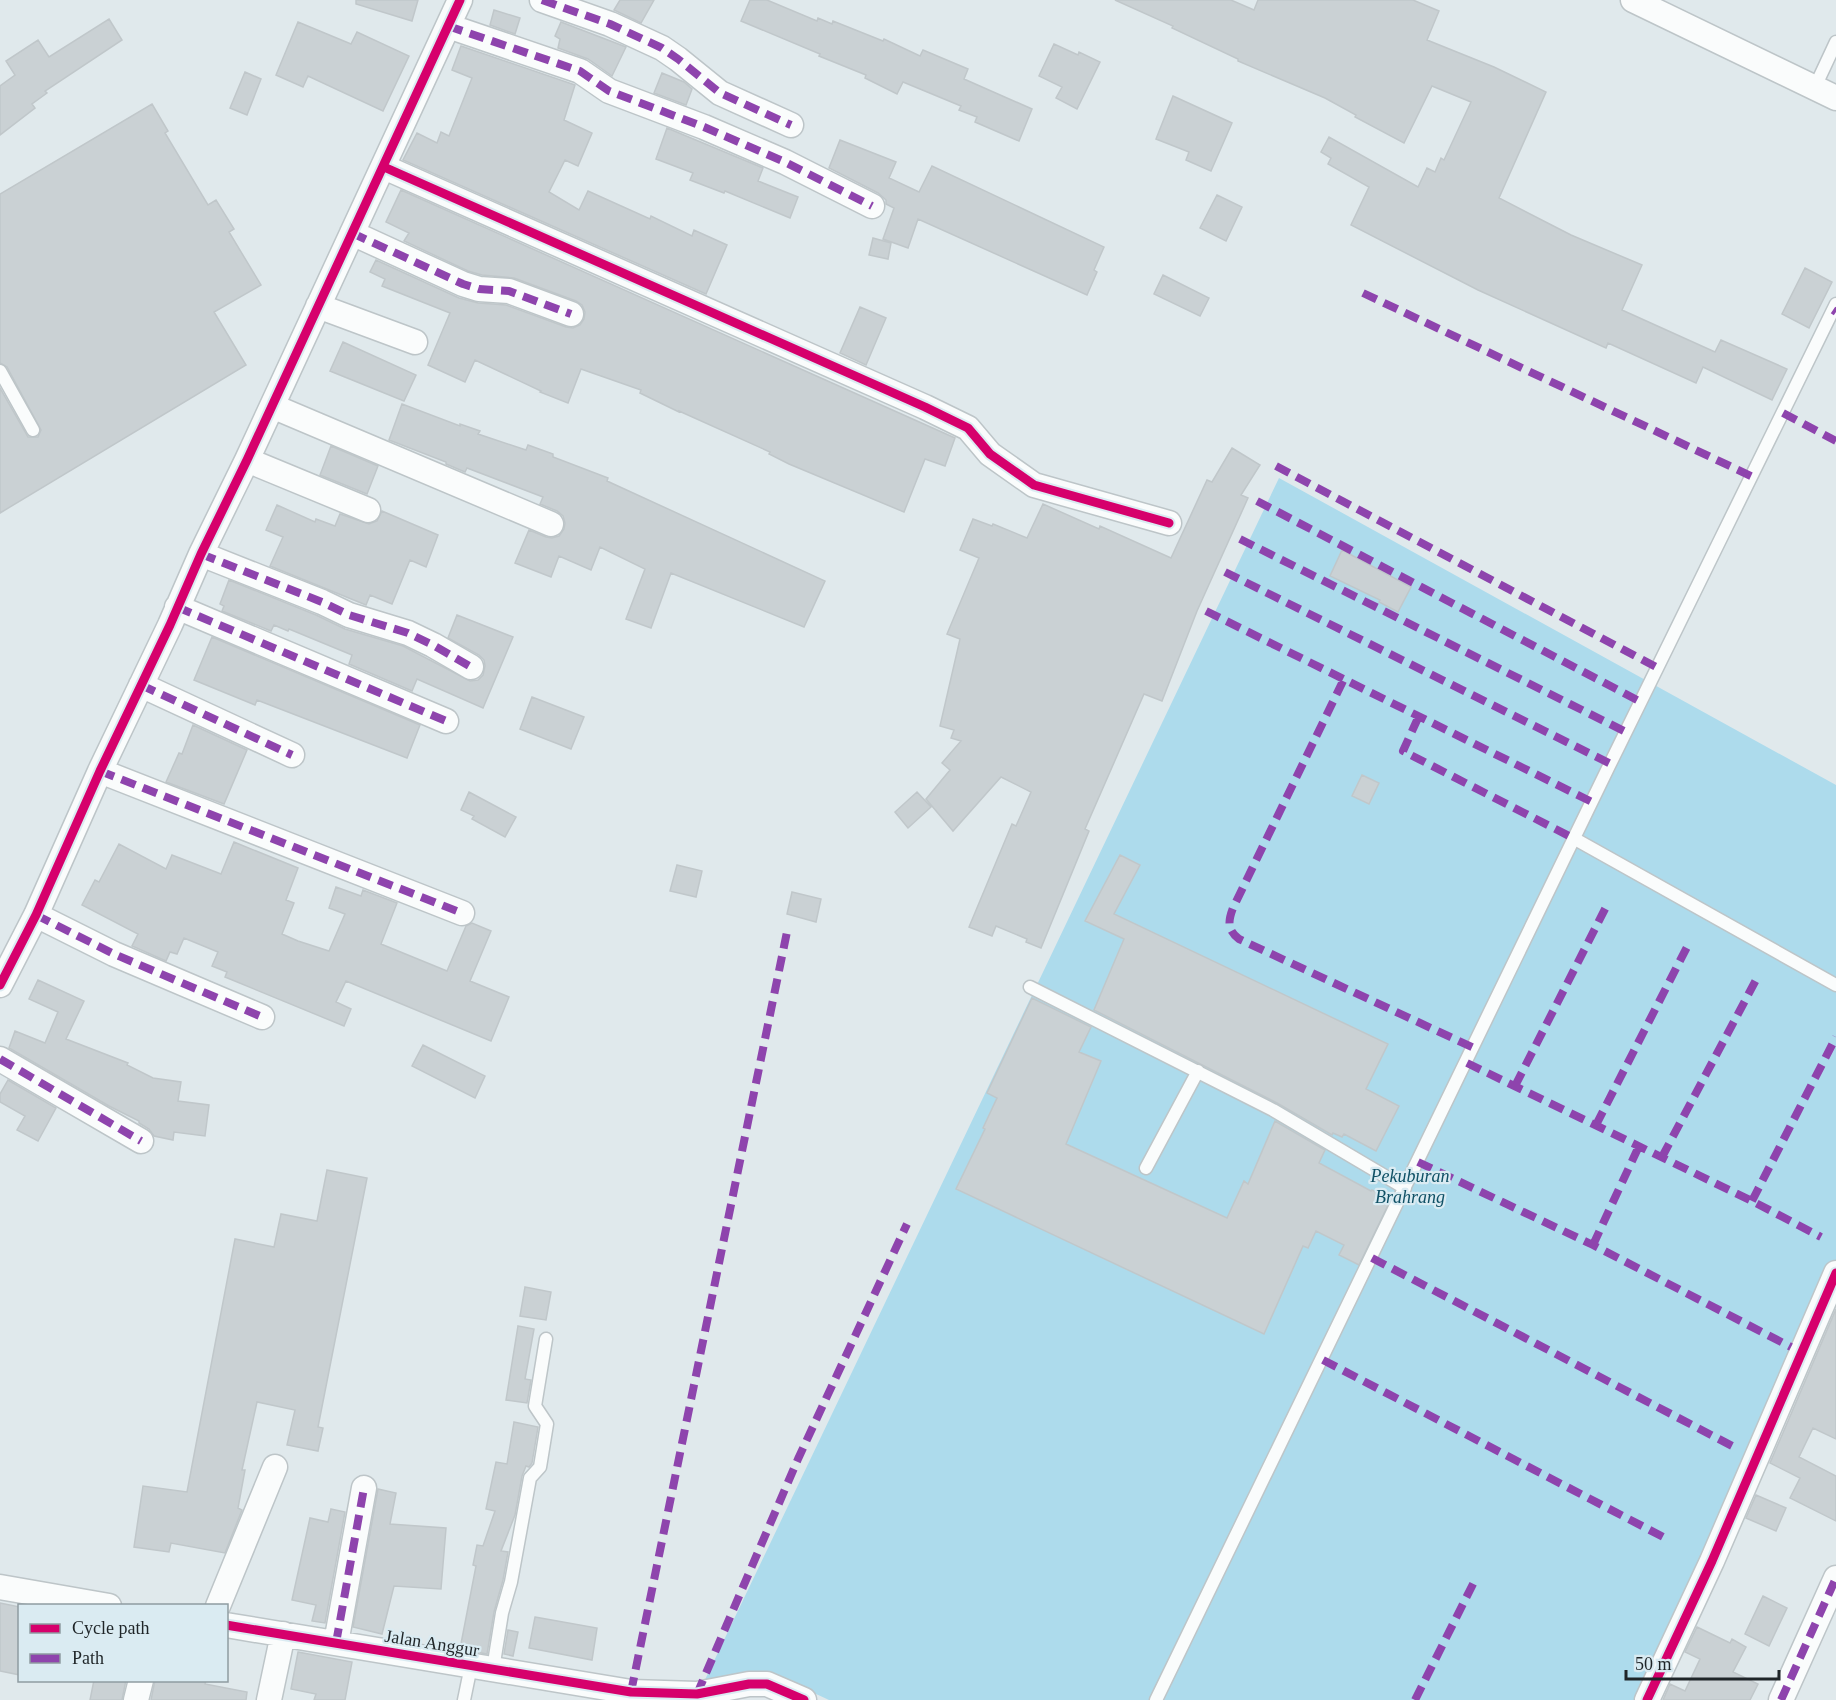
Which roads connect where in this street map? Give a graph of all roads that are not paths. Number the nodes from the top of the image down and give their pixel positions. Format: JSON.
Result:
{"nodes":[{"id":1,"x":460,"y":0,"type":"edge"},
{"id":2,"x":542,"y":0,"type":"edge"},
{"id":3,"x":1633,"y":0,"type":"edge"},
{"id":4,"x":448,"y":26,"type":"junction"},
{"id":5,"x":1836,"y":42,"type":"edge"},
{"id":6,"x":1826,"y":92,"type":"edge"},
{"id":7,"x":791,"y":125,"type":"dead end"},
{"id":8,"x":384,"y":167,"type":"junction"},
{"id":9,"x":872,"y":206,"type":"dead end"},
{"id":10,"x":352,"y":233,"type":"junction"},
{"id":11,"x":1836,"y":304,"type":"edge"},
{"id":12,"x":318,"y":306,"type":"junction"},
{"id":13,"x":571,"y":314,"type":"dead end"},
{"id":14,"x":415,"y":342,"type":"dead end"},
{"id":15,"x":0,"y":372,"type":"edge"},
{"id":16,"x":272,"y":406,"type":"junction"},
{"id":17,"x":33,"y":430,"type":"dead end"},
{"id":18,"x":247,"y":460,"type":"junction"},
{"id":19,"x":368,"y":510,"type":"dead end"},
{"id":20,"x":1169,"y":523,"type":"dead end"},
{"id":21,"x":551,"y":524,"type":"dead end"},
{"id":22,"x":201,"y":554,"type":"junction"},
{"id":23,"x":177,"y":607,"type":"junction"},
{"id":24,"x":471,"y":667,"type":"dead end"},
{"id":25,"x":141,"y":685,"type":"junction"},
{"id":26,"x":446,"y":721,"type":"dead end"},
{"id":27,"x":292,"y":755,"type":"dead end"},
{"id":28,"x":100,"y":771,"type":"junction"},
{"id":29,"x":1575,"y":839,"type":"junction"},
{"id":30,"x":462,"y":913,"type":"dead end"},
{"id":31,"x":36,"y":915,"type":"junction"},
{"id":32,"x":0,"y":985,"type":"edge"},
{"id":33,"x":1836,"y":985,"type":"edge"},
{"id":34,"x":1030,"y":987,"type":"dead end"},
{"id":35,"x":262,"y":1017,"type":"dead end"},
{"id":36,"x":0,"y":1059,"type":"edge"},
{"id":37,"x":1198,"y":1071,"type":"junction"},
{"id":38,"x":141,"y":1141,"type":"dead end"},
{"id":39,"x":1146,"y":1168,"type":"dead end"},
{"id":40,"x":1406,"y":1188,"type":"junction"},
{"id":41,"x":1836,"y":1273,"type":"edge"},
{"id":42,"x":546,"y":1339,"type":"dead end"},
{"id":43,"x":275,"y":1467,"type":"dead end"},
{"id":44,"x":364,"y":1488,"type":"dead end"},
{"id":45,"x":1836,"y":1578,"type":"edge"},
{"id":46,"x":0,"y":1587,"type":"edge"},
{"id":47,"x":103,"y":1604,"type":"edge"},
{"id":48,"x":218,"y":1604,"type":"edge"},
{"id":49,"x":228,"y":1625,"type":"edge"},
{"id":50,"x":283,"y":1634,"type":"junction"},
{"id":51,"x":336,"y":1643,"type":"junction"},
{"id":52,"x":482,"y":1668,"type":"junction"},
{"id":53,"x":140,"y":1682,"type":"edge"},
{"id":54,"x":696,"y":1697,"type":"edge"},
{"id":55,"x":136,"y":1700,"type":"edge"},
{"id":56,"x":269,"y":1700,"type":"edge"},
{"id":57,"x":464,"y":1700,"type":"edge"},
{"id":58,"x":804,"y":1700,"type":"edge"},
{"id":59,"x":1156,"y":1700,"type":"edge"},
{"id":60,"x":1647,"y":1700,"type":"edge"},
{"id":61,"x":1781,"y":1700,"type":"edge"}],
"edges":[{"from":1,"to":4,"type":"street"},
{"from":2,"to":7,"type":"street"},
{"from":3,"to":6,"type":"street"},
{"from":4,"to":8,"type":"street"},
{"from":4,"to":9,"type":"street"},
{"from":5,"to":6,"type":"lane"},
{"from":8,"to":10,"type":"street"},
{"from":8,"to":20,"type":"street"},
{"from":10,"to":12,"type":"street"},
{"from":10,"to":13,"type":"street"},
{"from":11,"to":29,"type":"lane"},
{"from":12,"to":14,"type":"street"},
{"from":12,"to":16,"type":"street"},
{"from":15,"to":17,"type":"lane"},
{"from":16,"to":18,"type":"street"},
{"from":16,"to":21,"type":"street"},
{"from":18,"to":19,"type":"street"},
{"from":18,"to":22,"type":"street"},
{"from":22,"to":23,"type":"street"},
{"from":22,"to":24,"type":"street"},
{"from":23,"to":25,"type":"street"},
{"from":23,"to":26,"type":"street"},
{"from":25,"to":27,"type":"street"},
{"from":25,"to":28,"type":"street"},
{"from":28,"to":30,"type":"street"},
{"from":28,"to":31,"type":"street"},
{"from":29,"to":33,"type":"lane"},
{"from":29,"to":40,"type":"lane"},
{"from":31,"to":32,"type":"street"},
{"from":31,"to":35,"type":"street"},
{"from":34,"to":37,"type":"lane"},
{"from":36,"to":38,"type":"street"},
{"from":37,"to":39,"type":"lane"},
{"from":37,"to":40,"type":"lane"},
{"from":40,"to":59,"type":"lane"},
{"from":41,"to":60,"type":"street"},
{"from":42,"to":52,"type":"lane"},
{"from":43,"to":48,"type":"street"},
{"from":44,"to":51,"type":"street"},
{"from":45,"to":61,"type":"street"},
{"from":46,"to":47,"type":"street"},
{"from":49,"to":50,"type":"street","name":"Jalan Anggur"},
{"from":50,"to":51,"type":"street","name":"Jalan Anggur"},
{"from":50,"to":56,"type":"street"},
{"from":51,"to":52,"type":"street","name":"Jalan Anggur"},
{"from":52,"to":54,"type":"street","name":"Jalan Anggur"},
{"from":52,"to":57,"type":"lane"},
{"from":53,"to":55,"type":"street"},
{"from":54,"to":58,"type":"street","name":"Jalan Anggur"}]}
